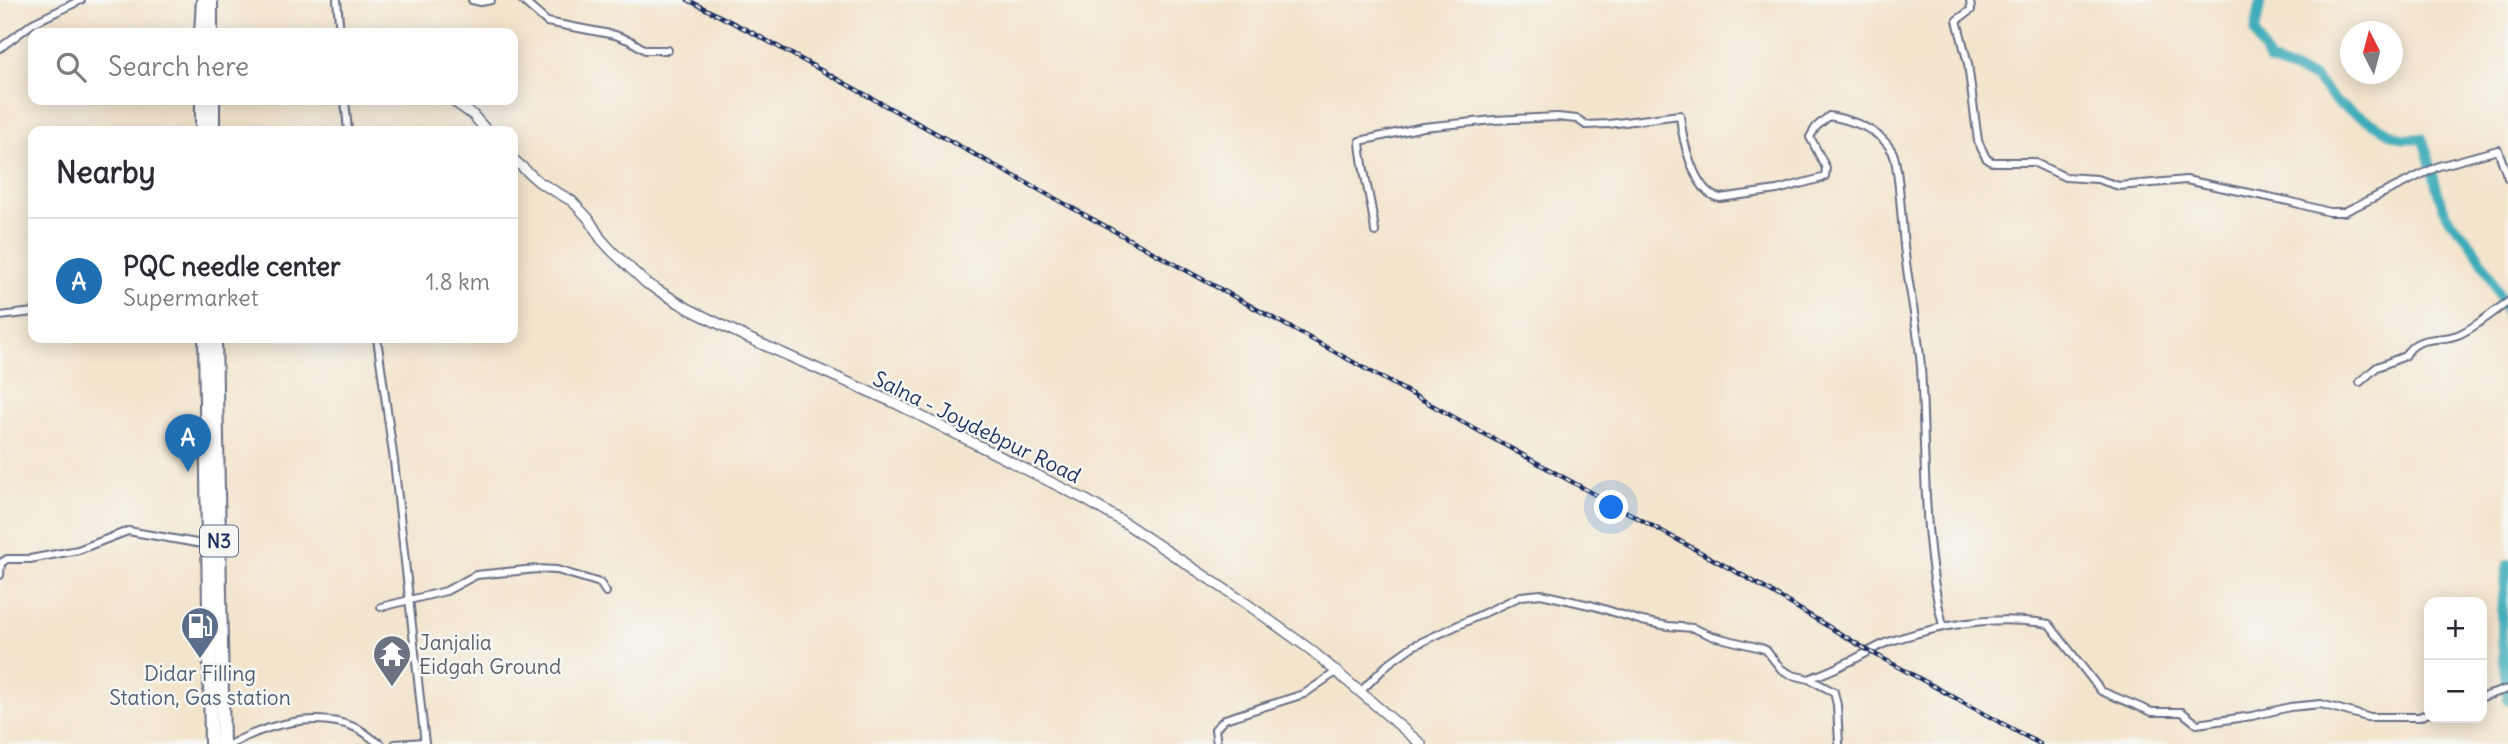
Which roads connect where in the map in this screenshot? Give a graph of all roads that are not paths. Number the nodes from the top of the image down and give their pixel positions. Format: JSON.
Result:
{"nodes":[{"id":1,"x":81,"y":0,"type":"edge"},
{"id":2,"x":202,"y":0,"type":"edge"},
{"id":3,"x":211,"y":0,"type":"edge"},
{"id":4,"x":337,"y":0,"type":"edge"},
{"id":5,"x":472,"y":0,"type":"edge"},
{"id":6,"x":491,"y":0,"type":"edge"},
{"id":7,"x":522,"y":0,"type":"edge"},
{"id":8,"x":1970,"y":0,"type":"edge"},
{"id":9,"x":201,"y":28,"type":"edge"},
{"id":10,"x":211,"y":28,"type":"edge"},
{"id":11,"x":340,"y":28,"type":"edge"},
{"id":12,"x":0,"y":48,"type":"edge"},
{"id":13,"x":668,"y":50,"type":"dead end"},
{"id":14,"x":202,"y":105,"type":"edge"},
{"id":15,"x":213,"y":105,"type":"edge"},
{"id":16,"x":345,"y":105,"type":"edge"},
{"id":17,"x":459,"y":105,"type":"edge"},
{"id":18,"x":202,"y":126,"type":"edge"},
{"id":19,"x":213,"y":126,"type":"edge"},
{"id":20,"x":348,"y":126,"type":"edge"},
{"id":21,"x":483,"y":126,"type":"edge"},
{"id":22,"x":518,"y":163,"type":"edge"},
{"id":23,"x":2508,"y":178,"type":"edge"},
{"id":24,"x":1375,"y":232,"type":"dead end"},
{"id":25,"x":2508,"y":302,"type":"edge"},
{"id":26,"x":28,"y":313,"type":"edge"},
{"id":27,"x":0,"y":316,"type":"edge"},
{"id":28,"x":205,"y":343,"type":"edge"},
{"id":29,"x":215,"y":343,"type":"edge"},
{"id":30,"x":378,"y":343,"type":"edge"},
{"id":31,"x":2360,"y":382,"type":"dead end"},
{"id":32,"x":208,"y":545,"type":"junction"},
{"id":33,"x":0,"y":575,"type":"edge"},
{"id":34,"x":606,"y":592,"type":"dead end"},
{"id":35,"x":409,"y":600,"type":"junction"},
{"id":36,"x":381,"y":607,"type":"dead end"},
{"id":37,"x":1943,"y":626,"type":"junction"},
{"id":38,"x":1336,"y":672,"type":"junction"},
{"id":39,"x":1809,"y":679,"type":"junction"},
{"id":40,"x":2508,"y":689,"type":"edge"},
{"id":41,"x":1360,"y":692,"type":"junction"},
{"id":42,"x":2487,"y":696,"type":"edge"},
{"id":43,"x":2424,"y":715,"type":"edge"},
{"id":44,"x":425,"y":743,"type":"edge"},
{"id":45,"x":211,"y":744,"type":"edge"},
{"id":46,"x":223,"y":744,"type":"edge"},
{"id":47,"x":231,"y":744,"type":"edge"},
{"id":48,"x":382,"y":744,"type":"edge"},
{"id":49,"x":394,"y":744,"type":"edge"},
{"id":50,"x":1217,"y":744,"type":"edge"},
{"id":51,"x":1420,"y":744,"type":"edge"},
{"id":52,"x":1839,"y":744,"type":"edge"}],
"edges":[{"from":1,"to":12,"type":"street"},
{"from":2,"to":9,"type":"highway"},
{"from":3,"to":10,"type":"highway"},
{"from":4,"to":11,"type":"street"},
{"from":5,"to":6,"type":"street"},
{"from":7,"to":13,"type":"street"},
{"from":8,"to":23,"type":"street"},
{"from":14,"to":18,"type":"highway"},
{"from":15,"to":19,"type":"highway"},
{"from":16,"to":20,"type":"street"},
{"from":17,"to":21,"type":"main road"},
{"from":22,"to":38,"type":"main road","name":"Salna - Joydebpur Road"},
{"from":24,"to":37,"type":"street"},
{"from":25,"to":31,"type":"street"},
{"from":26,"to":27,"type":"street"},
{"from":28,"to":32,"type":"highway","number":"N3"},
{"from":29,"to":46,"type":"highway","number":"N3"},
{"from":30,"to":35,"type":"street"},
{"from":32,"to":33,"type":"street"},
{"from":32,"to":45,"type":"highway","number":"N3"},
{"from":34,"to":35,"type":"street"},
{"from":35,"to":36,"type":"street"},
{"from":35,"to":44,"type":"street"},
{"from":37,"to":39,"type":"street"},
{"from":37,"to":43,"type":"street"},
{"from":38,"to":41,"type":"main road","name":"Salna - Joydebpur Road"},
{"from":38,"to":50,"type":"street"},
{"from":39,"to":41,"type":"street"},
{"from":39,"to":52,"type":"street"},
{"from":40,"to":42,"type":"street"},
{"from":41,"to":51,"type":"main road","name":"Salna - Joydebpur Road"},
{"from":44,"to":49,"type":"street"},
{"from":47,"to":48,"type":"street"}]}
